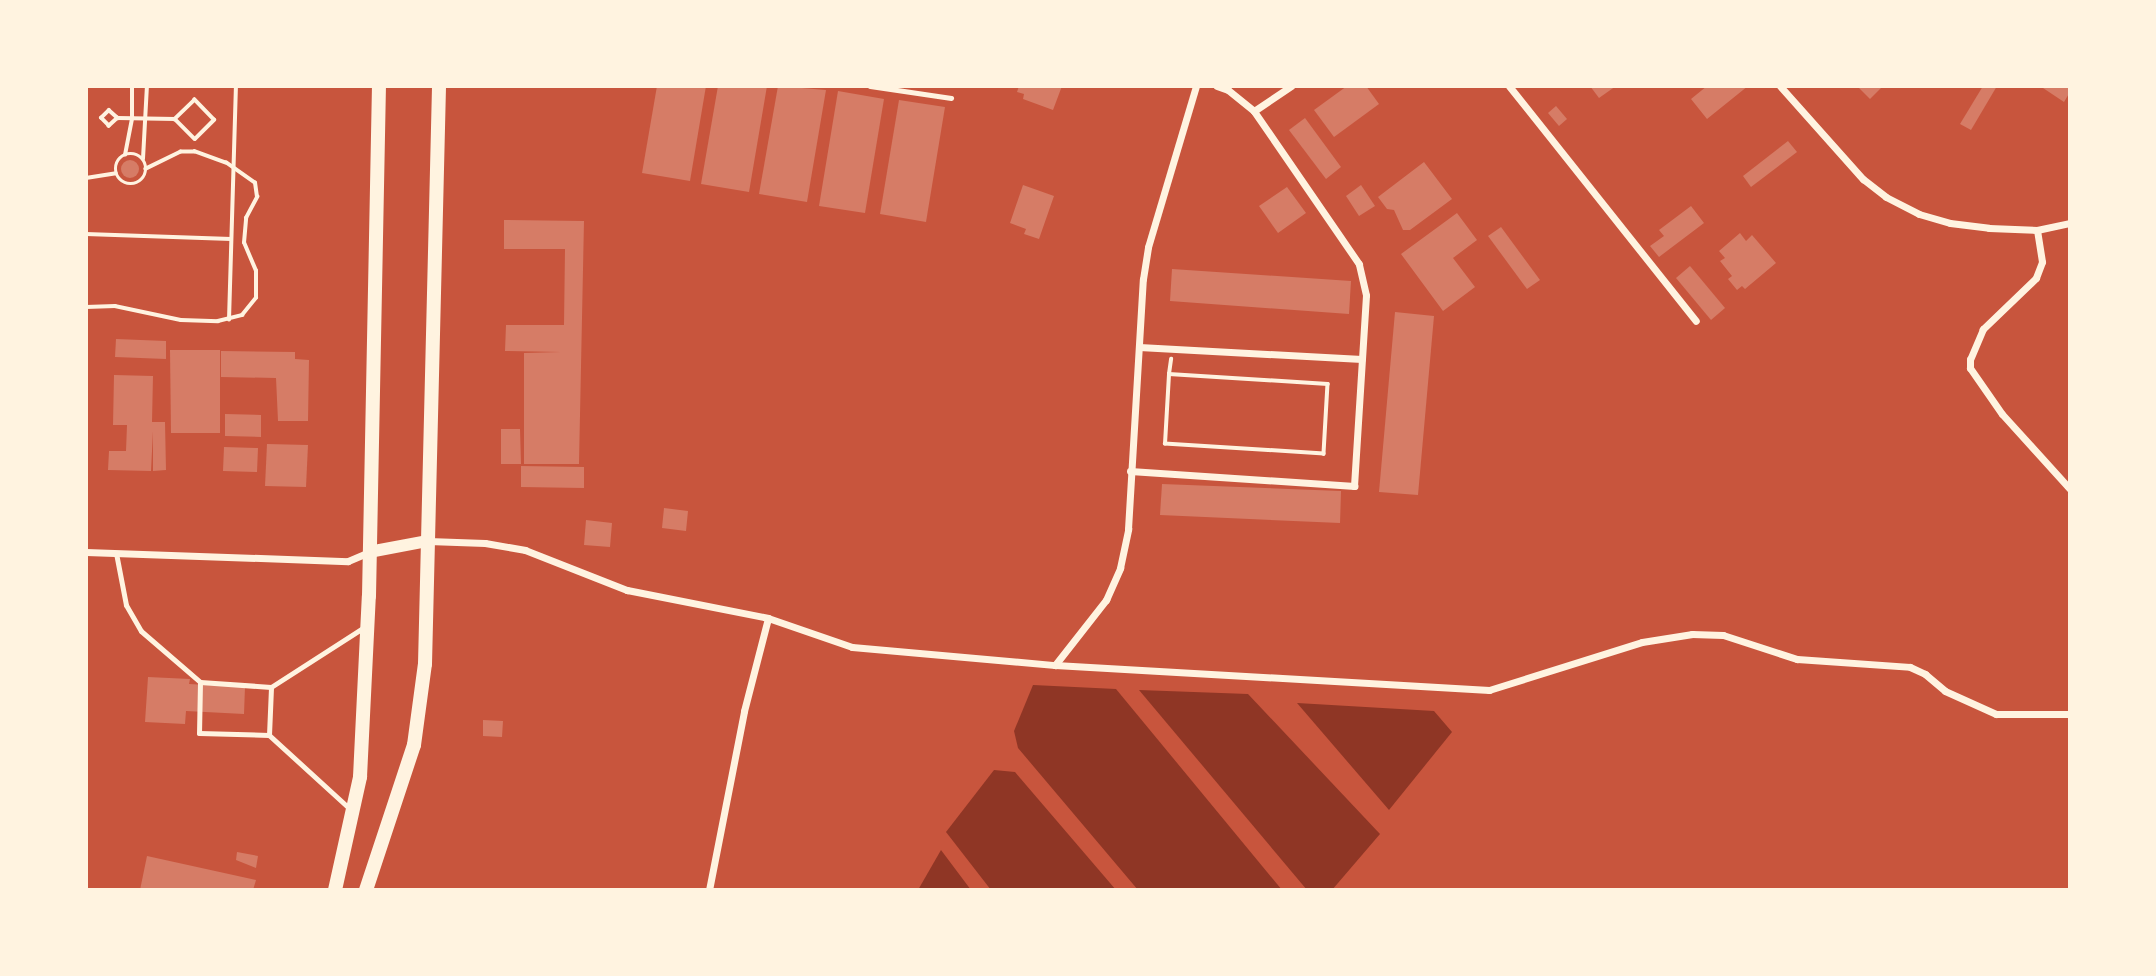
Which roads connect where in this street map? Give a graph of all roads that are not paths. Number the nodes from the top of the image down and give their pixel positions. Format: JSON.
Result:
{"nodes":[{"id":1,"x":379,"y":86,"type":"edge"},
{"id":2,"x":439,"y":86,"type":"edge"},
{"id":3,"x":870,"y":86,"type":"edge"},
{"id":4,"x":1196,"y":86,"type":"edge"},
{"id":5,"x":1217,"y":86,"type":"edge"},
{"id":6,"x":1292,"y":86,"type":"edge"},
{"id":7,"x":1509,"y":86,"type":"edge"},
{"id":8,"x":1780,"y":86,"type":"edge"},
{"id":9,"x":951,"y":98,"type":"dead end"},
{"id":10,"x":1254,"y":111,"type":"junction"},
{"id":11,"x":2070,"y":223,"type":"edge"},
{"id":12,"x":2038,"y":230,"type":"junction"},
{"id":13,"x":1696,"y":321,"type":"dead end"},
{"id":14,"x":1139,"y":347,"type":"junction"},
{"id":15,"x":1363,"y":359,"type":"junction"},
{"id":16,"x":1130,"y":471,"type":"junction"},
{"id":17,"x":2070,"y":489,"type":"edge"},
{"id":18,"x":428,"y":541,"type":"junction"},
{"id":19,"x":86,"y":552,"type":"edge"},
{"id":20,"x":369,"y":552,"type":"junction"},
{"id":21,"x":116,"y":553,"type":"junction"},
{"id":22,"x":768,"y":618,"type":"junction"},
{"id":23,"x":366,"y":626,"type":"junction"},
{"id":24,"x":1055,"y":665,"type":"junction"},
{"id":25,"x":200,"y":682,"type":"junction"},
{"id":26,"x":271,"y":687,"type":"junction"},
{"id":27,"x":2070,"y":714,"type":"edge"},
{"id":28,"x":270,"y":735,"type":"junction"},
{"id":29,"x":354,"y":812,"type":"junction"},
{"id":30,"x":335,"y":890,"type":"edge"},
{"id":31,"x":366,"y":890,"type":"edge"},
{"id":32,"x":709,"y":890,"type":"edge"}],
"edges":[{"from":1,"to":20,"type":"main road"},
{"from":2,"to":18,"type":"main road"},
{"from":3,"to":9,"type":"lane"},
{"from":4,"to":14,"type":"street"},
{"from":5,"to":10,"type":"street"},
{"from":6,"to":10,"type":"street"},
{"from":7,"to":13,"type":"street"},
{"from":8,"to":12,"type":"street"},
{"from":10,"to":15,"type":"street"},
{"from":11,"to":12,"type":"street"},
{"from":12,"to":17,"type":"street"},
{"from":14,"to":15,"type":"street"},
{"from":14,"to":16,"type":"street"},
{"from":15,"to":16,"type":"street"},
{"from":16,"to":24,"type":"street"},
{"from":18,"to":20,"type":"street"},
{"from":18,"to":22,"type":"street"},
{"from":18,"to":31,"type":"main road"},
{"from":19,"to":21,"type":"street"},
{"from":20,"to":21,"type":"street"},
{"from":20,"to":23,"type":"main road"},
{"from":21,"to":25,"type":"lane"},
{"from":22,"to":24,"type":"street"},
{"from":22,"to":32,"type":"street"},
{"from":23,"to":26,"type":"lane"},
{"from":23,"to":29,"type":"main road"},
{"from":24,"to":27,"type":"street"},
{"from":25,"to":26,"type":"lane"},
{"from":25,"to":28,"type":"lane"},
{"from":26,"to":28,"type":"lane"},
{"from":28,"to":29,"type":"lane"},
{"from":29,"to":30,"type":"main road"}]}
